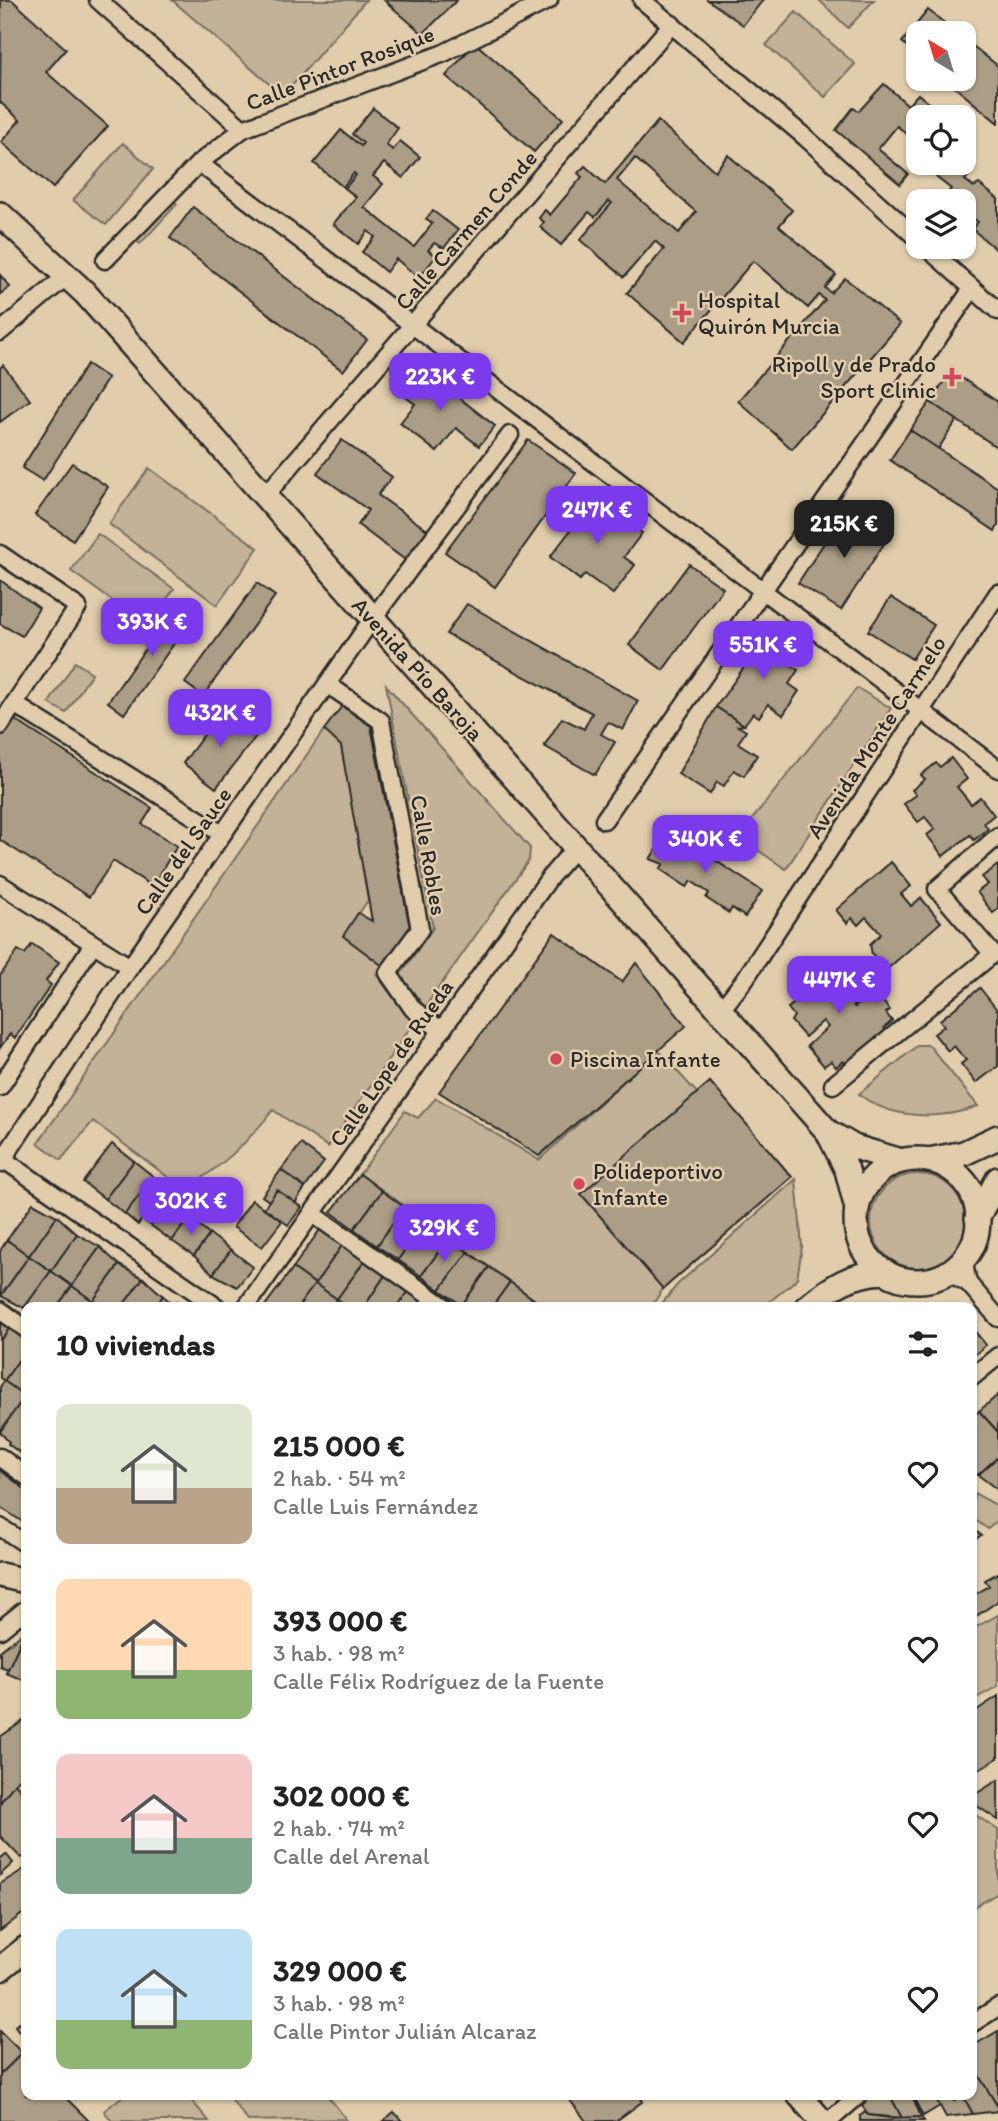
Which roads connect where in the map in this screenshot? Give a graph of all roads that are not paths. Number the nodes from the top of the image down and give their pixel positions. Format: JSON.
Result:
{"nodes":[{"id":1,"x":98,"y":0,"type":"edge"},
{"id":2,"x":549,"y":0,"type":"edge"},
{"id":3,"x":642,"y":0,"type":"edge"},
{"id":4,"x":672,"y":24,"type":"junction"},
{"id":5,"x":243,"y":129,"type":"junction"},
{"id":6,"x":199,"y":163,"type":"junction"},
{"id":7,"x":0,"y":214,"type":"edge"},
{"id":8,"x":906,"y":229,"type":"edge"},
{"id":9,"x":939,"y":259,"type":"edge"},
{"id":10,"x":105,"y":260,"type":"dead end"},
{"id":11,"x":68,"y":275,"type":"junction"},
{"id":12,"x":972,"y":289,"type":"junction"},
{"id":13,"x":998,"y":311,"type":"edge"},
{"id":14,"x":414,"y":325,"type":"junction"},
{"id":15,"x":0,"y":332,"type":"edge"},
{"id":16,"x":510,"y":435,"type":"dead end"},
{"id":17,"x":265,"y":496,"type":"junction"},
{"id":18,"x":0,"y":554,"type":"edge"},
{"id":19,"x":763,"y":590,"type":"junction"},
{"id":20,"x":998,"y":593,"type":"edge"},
{"id":21,"x":373,"y":618,"type":"junction"},
{"id":22,"x":327,"y":684,"type":"junction"},
{"id":23,"x":14,"y":704,"type":"junction"},
{"id":24,"x":921,"y":712,"type":"junction"},
{"id":25,"x":0,"y":726,"type":"edge"},
{"id":26,"x":998,"y":769,"type":"edge"},
{"id":27,"x":604,"y":820,"type":"dead end"},
{"id":28,"x":222,"y":834,"type":"junction"},
{"id":29,"x":998,"y":836,"type":"edge"},
{"id":30,"x":576,"y":847,"type":"junction"},
{"id":31,"x":0,"y":884,"type":"edge"},
{"id":32,"x":93,"y":944,"type":"junction"},
{"id":33,"x":130,"y":967,"type":"junction"},
{"id":34,"x":721,"y":1010,"type":"junction"},
{"id":35,"x":442,"y":1031,"type":"junction"},
{"id":36,"x":833,"y":1085,"type":"dead end"},
{"id":37,"x":0,"y":1087,"type":"edge"},
{"id":38,"x":828,"y":1132,"type":"junction"},
{"id":39,"x":998,"y":1137,"type":"edge"},
{"id":40,"x":1,"y":1159,"type":"edge"},
{"id":41,"x":926,"y":1160,"type":"junction"},
{"id":42,"x":901,"y":1161,"type":"junction"},
{"id":43,"x":998,"y":1179,"type":"edge"},
{"id":44,"x":857,"y":1209,"type":"junction"},
{"id":45,"x":313,"y":1214,"type":"junction"},
{"id":46,"x":977,"y":1218,"type":"junction"},
{"id":47,"x":859,"y":1238,"type":"junction"},
{"id":48,"x":955,"y":1266,"type":"junction"},
{"id":49,"x":886,"y":1272,"type":"junction"},
{"id":50,"x":829,"y":1289,"type":"junction"},
{"id":51,"x":210,"y":1302,"type":"edge"},
{"id":52,"x":250,"y":1302,"type":"edge"},
{"id":53,"x":438,"y":1302,"type":"edge"},
{"id":54,"x":813,"y":1302,"type":"edge"},
{"id":55,"x":0,"y":1310,"type":"edge"},
{"id":56,"x":998,"y":1318,"type":"edge"},
{"id":57,"x":21,"y":1325,"type":"edge"},
{"id":58,"x":998,"y":1356,"type":"edge"},
{"id":59,"x":977,"y":1373,"type":"edge"},
{"id":60,"x":0,"y":1457,"type":"edge"},
{"id":61,"x":21,"y":1472,"type":"edge"},
{"id":62,"x":0,"y":1527,"type":"edge"},
{"id":63,"x":21,"y":1541,"type":"edge"},
{"id":64,"x":0,"y":1575,"type":"edge"},
{"id":65,"x":21,"y":1580,"type":"edge"},
{"id":66,"x":21,"y":1613,"type":"edge"},
{"id":67,"x":0,"y":1630,"type":"edge"},
{"id":68,"x":21,"y":1952,"type":"edge"},
{"id":69,"x":0,"y":1969,"type":"edge"},
{"id":70,"x":998,"y":2007,"type":"edge"},
{"id":71,"x":977,"y":2020,"type":"edge"},
{"id":72,"x":803,"y":2100,"type":"edge"},
{"id":73,"x":853,"y":2100,"type":"edge"},
{"id":74,"x":821,"y":2121,"type":"edge"},
{"id":75,"x":829,"y":2121,"type":"edge"}],
"edges":[{"from":1,"to":5,"type":"street"},
{"from":2,"to":5,"type":"street","name":"Calle Pintor Rosique"},
{"from":3,"to":4,"type":"street"},
{"from":4,"to":8,"type":"street"},
{"from":4,"to":14,"type":"street","name":"Calle Carmen Conde"},
{"from":5,"to":6,"type":"street","name":"Calle Pintor Rosique"},
{"from":6,"to":10,"type":"street","name":"Calle Pintor Rosique"},
{"from":6,"to":14,"type":"street"},
{"from":7,"to":11,"type":"main road","name":"Avenida Pío Baroja"},
{"from":9,"to":12,"type":"street"},
{"from":11,"to":15,"type":"street"},
{"from":11,"to":17,"type":"main road","name":"Avenida Pío Baroja"},
{"from":12,"to":13,"type":"street"},
{"from":12,"to":19,"type":"street"},
{"from":14,"to":17,"type":"street","name":"Calle Carmen Conde"},
{"from":14,"to":19,"type":"street"},
{"from":16,"to":21,"type":"street","name":"Calle del Sauce"},
{"from":17,"to":21,"type":"main road","name":"Avenida Pío Baroja"},
{"from":18,"to":23,"type":"street"},
{"from":19,"to":24,"type":"street"},
{"from":19,"to":27,"type":"street"},
{"from":20,"to":24,"type":"street","name":"Avenida Monte Carmelo"},
{"from":21,"to":22,"type":"street","name":"Calle del Sauce"},
{"from":21,"to":30,"type":"main road","name":"Avenida Pío Baroja"},
{"from":22,"to":28,"type":"street","name":"Calle del Sauce"},
{"from":22,"to":35,"type":"street","name":"Calle Robles"},
{"from":23,"to":25,"type":"street"},
{"from":23,"to":28,"type":"street"},
{"from":24,"to":26,"type":"street"},
{"from":24,"to":34,"type":"street","name":"Avenida Monte Carmelo"},
{"from":28,"to":33,"type":"street","name":"Calle del Sauce"},
{"from":29,"to":36,"type":"street"},
{"from":30,"to":34,"type":"main road","name":"Avenida Pío Baroja"},
{"from":30,"to":35,"type":"street","name":"Calle Lope de Rueda"},
{"from":31,"to":32,"type":"street"},
{"from":32,"to":33,"type":"street"},
{"from":32,"to":37,"type":"street"},
{"from":33,"to":40,"type":"street","name":"Calle del Sauce"},
{"from":34,"to":38,"type":"main road","name":"Avenida Pío Baroja"},
{"from":35,"to":45,"type":"street","name":"Calle Lope de Rueda"},
{"from":38,"to":42,"type":"main road","name":"Avenida Pío Baroja"},
{"from":38,"to":44,"type":"main road","name":"Avenida Pío Baroja"},
{"from":39,"to":41,"type":"main road"},
{"from":40,"to":51,"type":"street"},
{"from":41,"to":42,"type":"main road"},
{"from":41,"to":46,"type":"main road"},
{"from":42,"to":44,"type":"main road"},
{"from":43,"to":46,"type":"main road"},
{"from":44,"to":47,"type":"main road"},
{"from":45,"to":52,"type":"street","name":"Calle Lope de Rueda"},
{"from":45,"to":53,"type":"street"},
{"from":46,"to":48,"type":"main road"},
{"from":47,"to":49,"type":"main road"},
{"from":47,"to":50,"type":"main road"},
{"from":48,"to":49,"type":"main road"},
{"from":48,"to":56,"type":"street"},
{"from":49,"to":50,"type":"main road"},
{"from":50,"to":54,"type":"main road"},
{"from":55,"to":57,"type":"street"},
{"from":58,"to":59,"type":"street"},
{"from":60,"to":61,"type":"street"},
{"from":62,"to":63,"type":"street"},
{"from":64,"to":65,"type":"main road"},
{"from":66,"to":67,"type":"street"},
{"from":68,"to":69,"type":"main road"},
{"from":70,"to":71,"type":"street"},
{"from":72,"to":74,"type":"main road"},
{"from":73,"to":75,"type":"street"}]}
